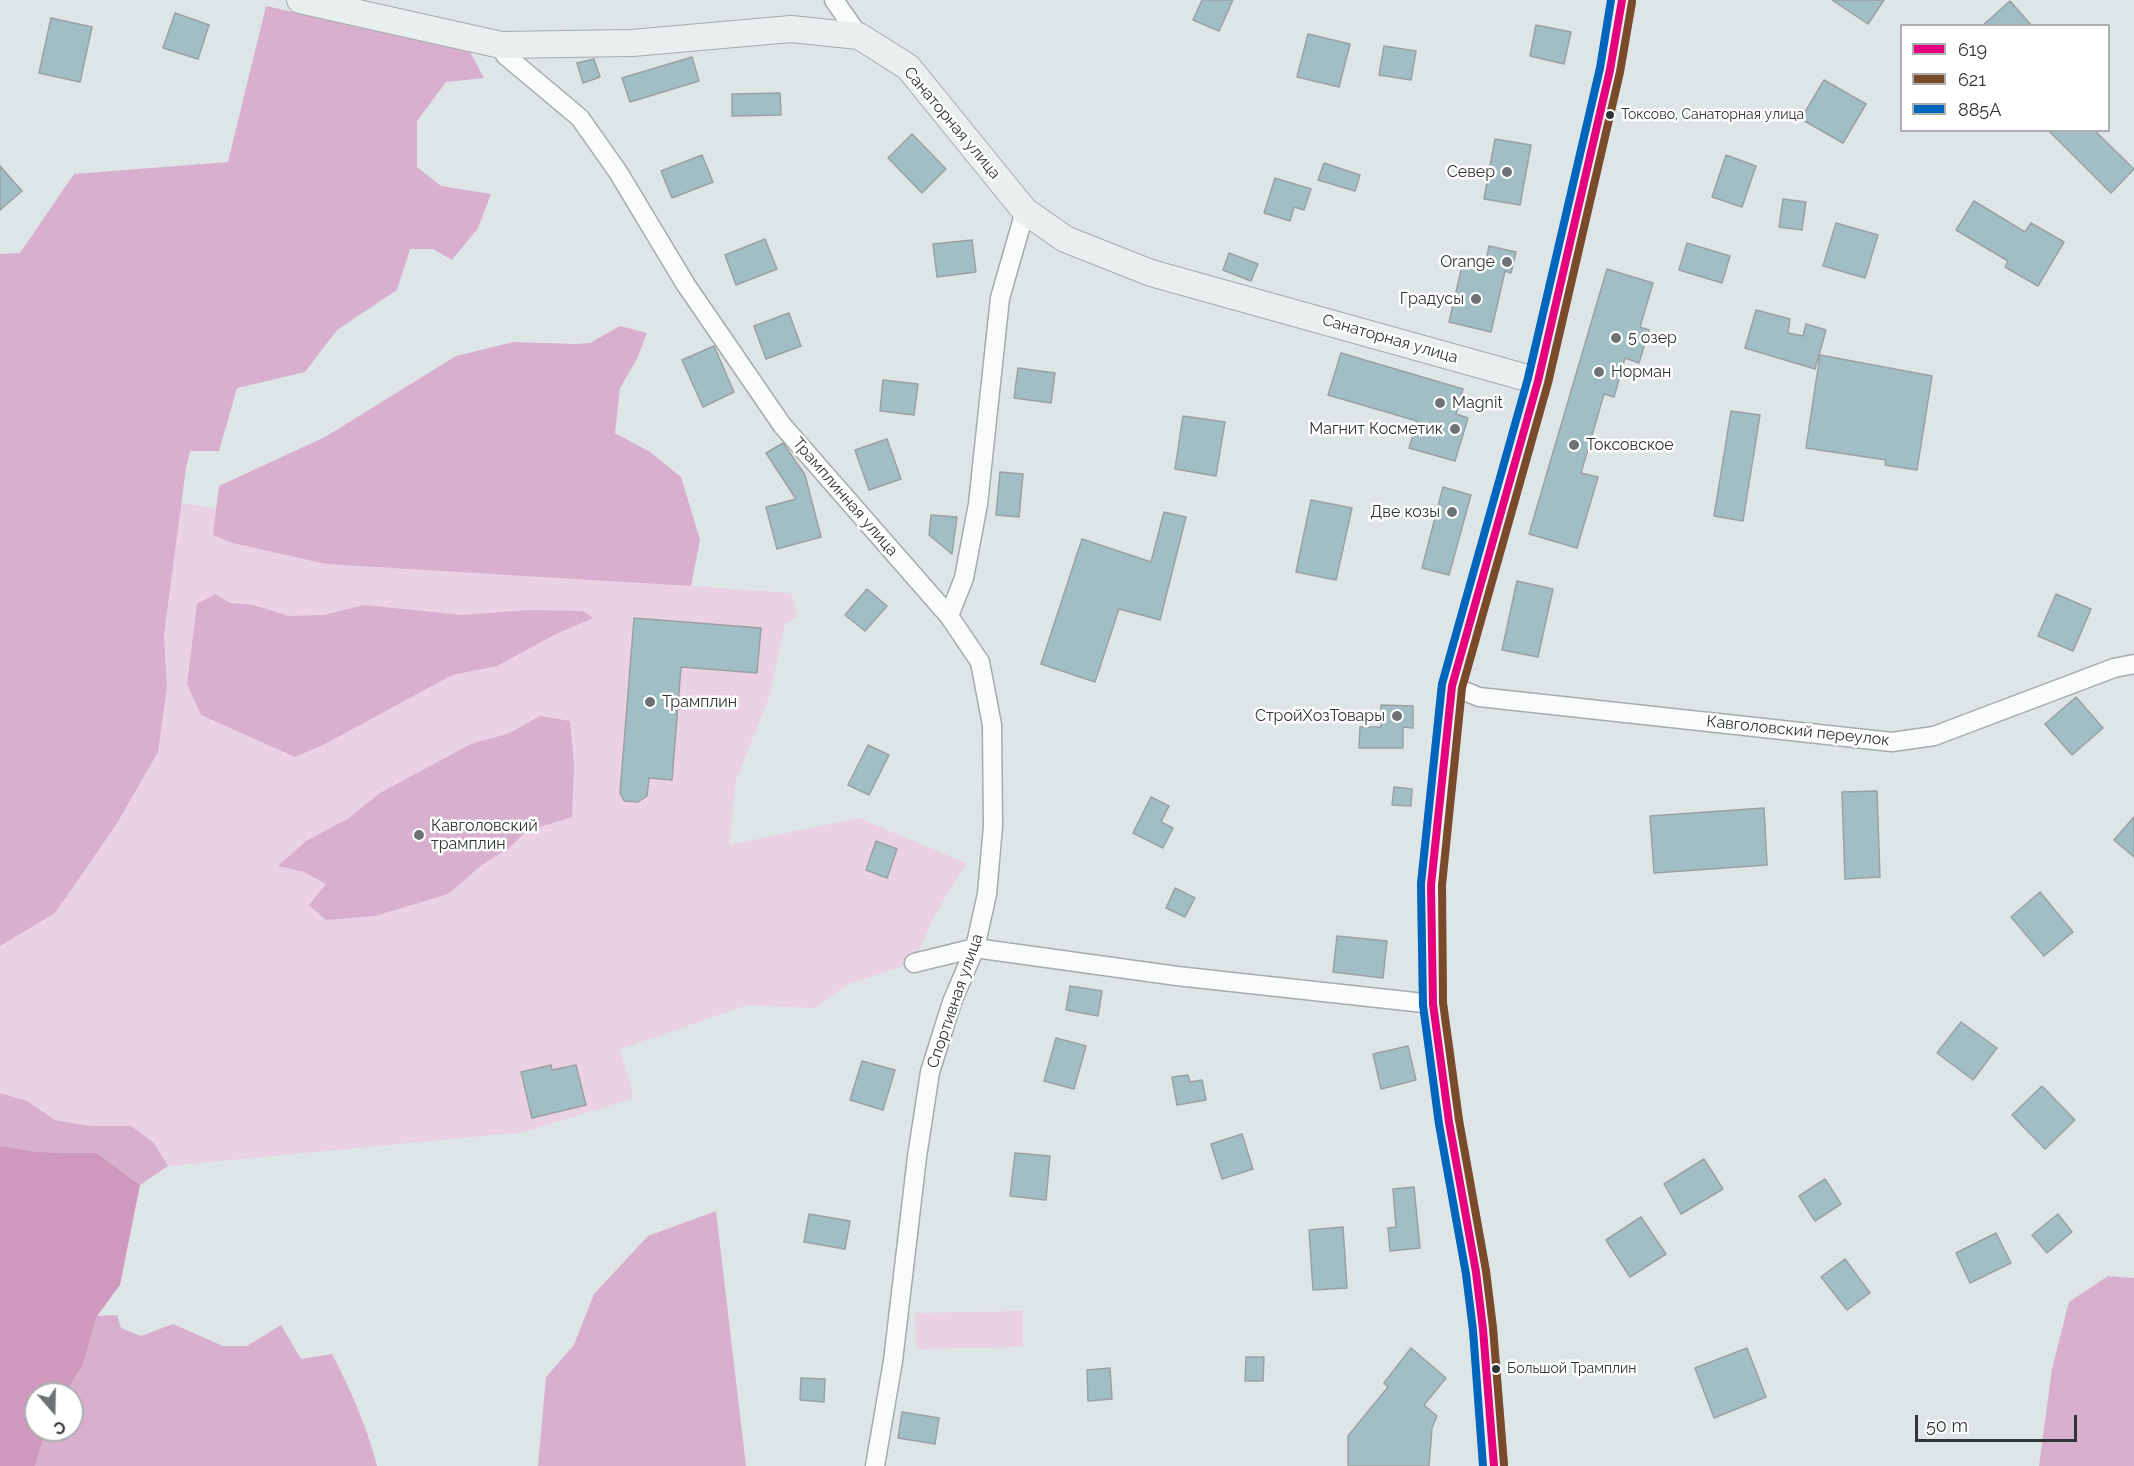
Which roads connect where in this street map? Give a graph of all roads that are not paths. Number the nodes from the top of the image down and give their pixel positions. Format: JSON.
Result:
{"nodes":[{"id":1,"x":300,"y":0,"type":"edge"},
{"id":2,"x":834,"y":0,"type":"edge"},
{"id":3,"x":1622,"y":0,"type":"edge"},
{"id":4,"x":859,"y":36,"type":"junction"},
{"id":5,"x":501,"y":45,"type":"junction"},
{"id":6,"x":1025,"y":211,"type":"junction"},
{"id":7,"x":1538,"y":381,"type":"junction"},
{"id":8,"x":949,"y":616,"type":"junction"},
{"id":9,"x":2134,"y":664,"type":"edge"},
{"id":10,"x":1452,"y":686,"type":"junction"},
{"id":11,"x":975,"y":948,"type":"junction"},
{"id":12,"x":914,"y":963,"type":"dead end"},
{"id":13,"x":1433,"y":1004,"type":"junction"},
{"id":14,"x":875,"y":1466,"type":"edge"},
{"id":15,"x":1494,"y":1466,"type":"edge"}],
"edges":[{"from":1,"to":5,"type":"main road","name":"Санаторная улица"},
{"from":2,"to":4,"type":"street"},
{"from":3,"to":7,"type":"main road"},
{"from":4,"to":5,"type":"main road","name":"Санаторная улица"},
{"from":4,"to":6,"type":"main road","name":"Санаторная улица"},
{"from":5,"to":8,"type":"street","name":"Трамплинная улица"},
{"from":6,"to":7,"type":"main road","name":"Санаторная улица"},
{"from":6,"to":8,"type":"street"},
{"from":7,"to":10,"type":"main road"},
{"from":8,"to":11,"type":"street","name":"Спортивная улица"},
{"from":9,"to":10,"type":"street","name":"Кавголовский переулок"},
{"from":10,"to":13,"type":"main road"},
{"from":11,"to":12,"type":"street"},
{"from":11,"to":13,"type":"street"},
{"from":11,"to":14,"type":"street","name":"Спортивная улица"},
{"from":13,"to":15,"type":"main road"}]}
